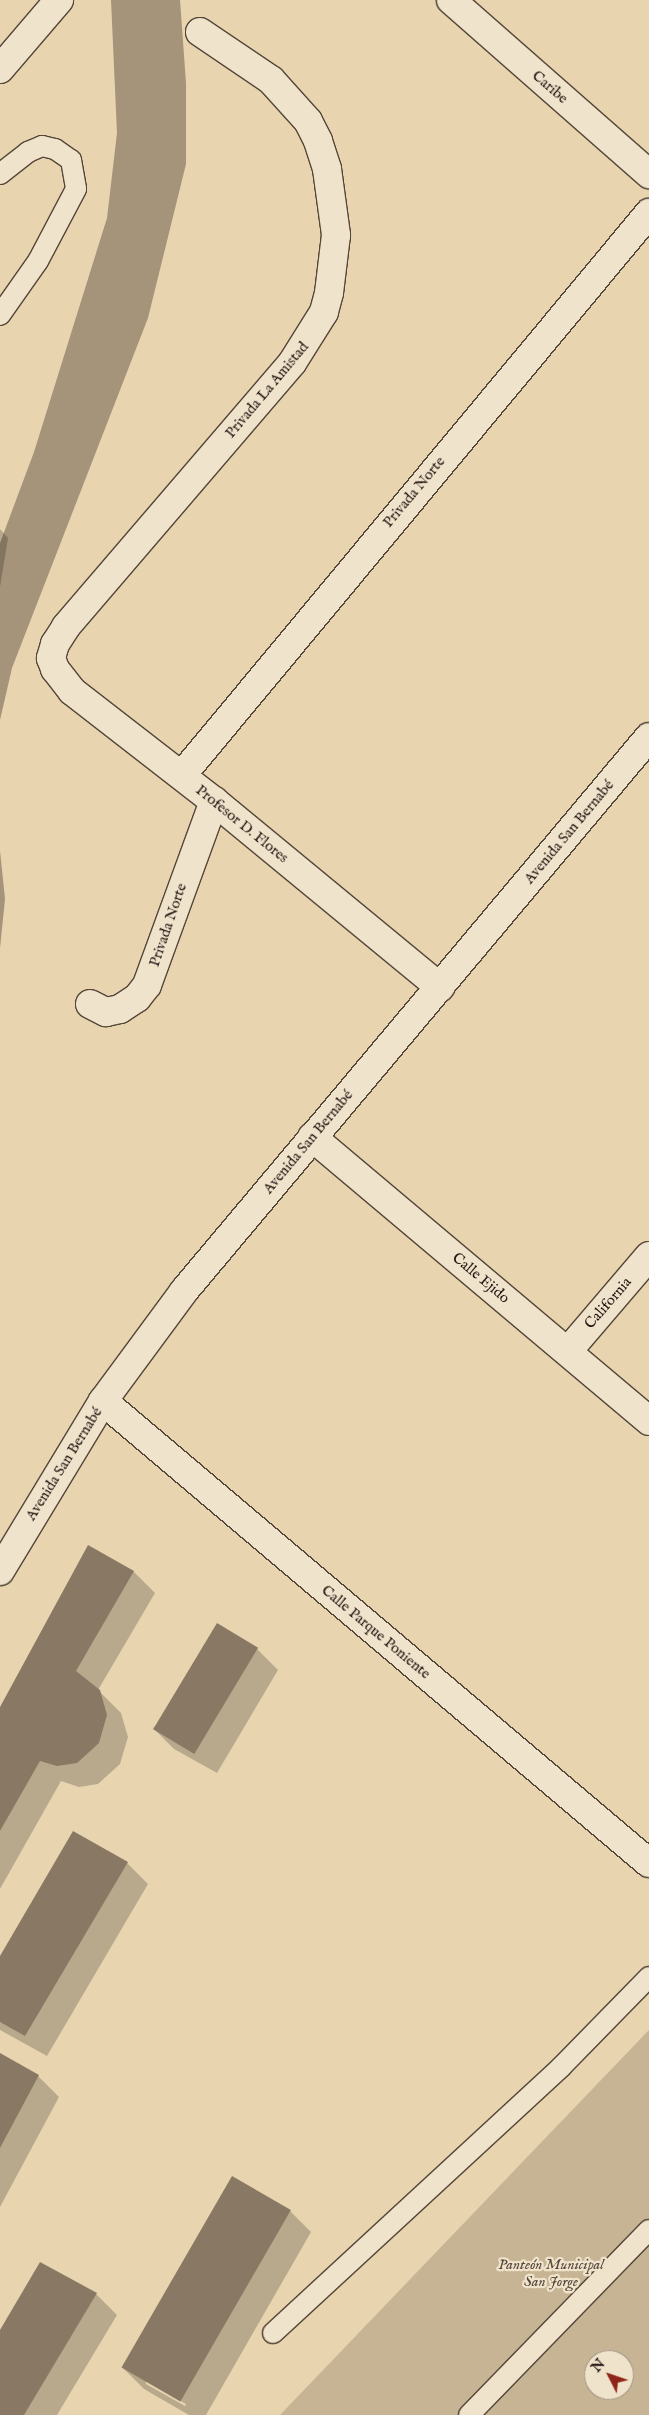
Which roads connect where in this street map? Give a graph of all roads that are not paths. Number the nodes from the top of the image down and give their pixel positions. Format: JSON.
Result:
{"nodes":[{"id":1,"x":59,"y":0,"type":"edge"},
{"id":2,"x":451,"y":0,"type":"edge"},
{"id":3,"x":200,"y":32,"type":"dead end"},
{"id":4,"x":0,"y":69,"type":"edge"},
{"id":5,"x":0,"y":174,"type":"edge"},
{"id":6,"x":649,"y":174,"type":"edge"},
{"id":7,"x":649,"y":213,"type":"edge"},
{"id":8,"x":0,"y":315,"type":"edge"},
{"id":9,"x":51,"y":658,"type":"joint"},
{"id":10,"x":649,"y":737,"type":"edge"},
{"id":11,"x":182,"y":775,"type":"junction"},
{"id":12,"x":214,"y":801,"type":"junction"},
{"id":13,"x":440,"y":986,"type":"junction"},
{"id":14,"x":90,"y":1004,"type":"dead end"},
{"id":15,"x":312,"y":1137,"type":"junction"},
{"id":16,"x":649,"y":1256,"type":"edge"},
{"id":17,"x":568,"y":1351,"type":"junction"},
{"id":18,"x":103,"y":1401,"type":"junction"},
{"id":19,"x":649,"y":1420,"type":"edge"},
{"id":20,"x":0,"y":1571,"type":"edge"},
{"id":21,"x":649,"y":1863,"type":"edge"},
{"id":22,"x":649,"y":1977,"type":"edge"},
{"id":23,"x":649,"y":2230,"type":"edge"},
{"id":24,"x":273,"y":2333,"type":"dead end"},
{"id":25,"x":469,"y":2415,"type":"edge"}],
"edges":[{"from":1,"to":4,"type":"street"},
{"from":2,"to":6,"type":"street","name":"Caribe"},
{"from":3,"to":9,"type":"street","name":"Privada La Amistad"},
{"from":5,"to":8,"type":"lane"},
{"from":7,"to":11,"type":"street","name":"Privada Norte"},
{"from":9,"to":11,"type":"street","name":"Profesor D. Flores"},
{"from":10,"to":13,"type":"street","name":"Avenida San Bernabé"},
{"from":11,"to":12,"type":"street","name":"Profesor D. Flores"},
{"from":12,"to":13,"type":"street","name":"Profesor D. Flores"},
{"from":12,"to":14,"type":"street","name":"Privada Norte"},
{"from":13,"to":15,"type":"street","name":"Avenida San Bernabé"},
{"from":15,"to":17,"type":"street","name":"Calle Ejido"},
{"from":15,"to":18,"type":"street","name":"Avenida San Bernabé"},
{"from":16,"to":17,"type":"street","name":"California"},
{"from":17,"to":19,"type":"street","name":"Calle Ejido"},
{"from":18,"to":20,"type":"street","name":"Avenida San Bernabé"},
{"from":18,"to":21,"type":"street","name":"Calle Parque Poniente"},
{"from":22,"to":24,"type":"lane"},
{"from":23,"to":25,"type":"lane"}]}
